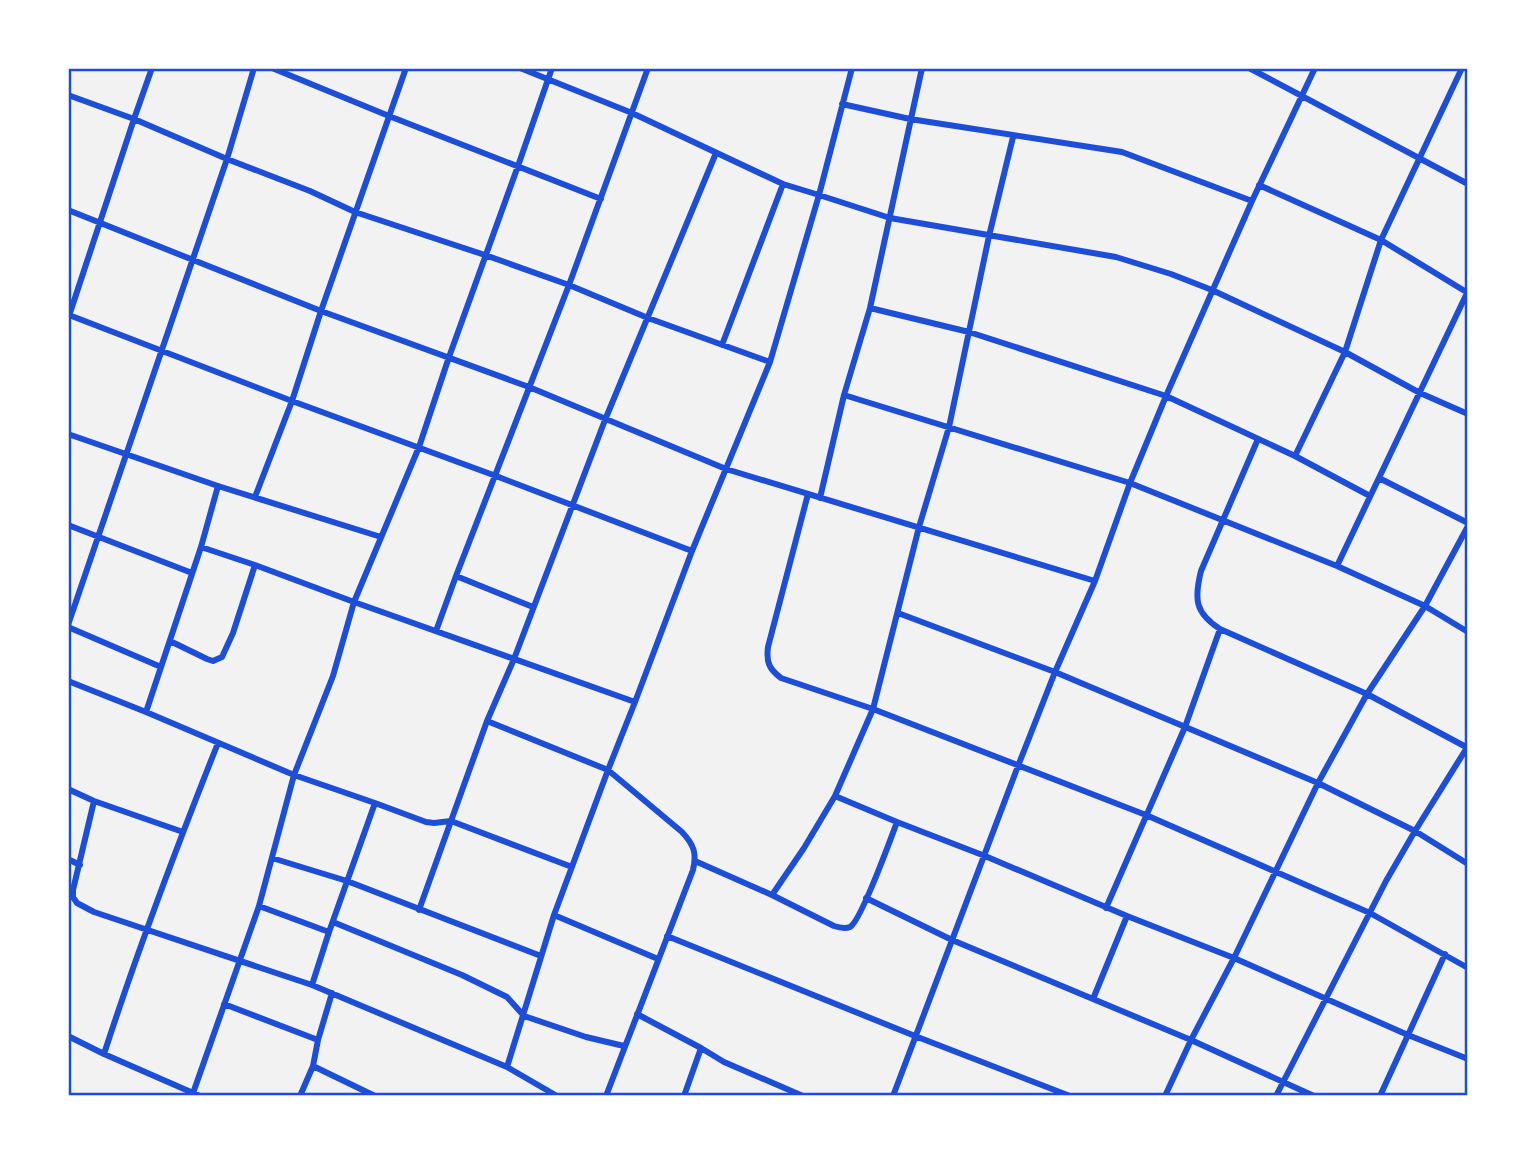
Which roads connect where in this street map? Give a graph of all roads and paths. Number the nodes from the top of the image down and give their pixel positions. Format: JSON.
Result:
{"nodes":[{"id":1,"x":152,"y":68,"type":"edge"},
{"id":2,"x":254,"y":68,"type":"edge"},
{"id":3,"x":272,"y":68,"type":"edge"},
{"id":4,"x":406,"y":68,"type":"edge"},
{"id":5,"x":520,"y":68,"type":"edge"},
{"id":6,"x":552,"y":68,"type":"edge"},
{"id":7,"x":648,"y":68,"type":"edge"},
{"id":8,"x":852,"y":68,"type":"edge"},
{"id":9,"x":922,"y":68,"type":"edge"},
{"id":10,"x":1248,"y":68,"type":"edge"},
{"id":11,"x":1315,"y":68,"type":"edge"},
{"id":12,"x":1462,"y":68,"type":"edge"},
{"id":13,"x":1468,"y":72,"type":"edge"},
{"id":14,"x":548,"y":80,"type":"junction"},
{"id":15,"x":68,"y":95,"type":"edge"},
{"id":16,"x":1302,"y":98,"type":"junction"},
{"id":17,"x":842,"y":104,"type":"junction"},
{"id":18,"x":632,"y":113,"type":"junction"},
{"id":19,"x":388,"y":116,"type":"junction"},
{"id":20,"x":134,"y":119,"type":"junction"},
{"id":21,"x":910,"y":119,"type":"junction"},
{"id":22,"x":1013,"y":136,"type":"junction"},
{"id":23,"x":716,"y":153,"type":"junction"},
{"id":24,"x":1419,"y":158,"type":"junction"},
{"id":25,"x":227,"y":159,"type":"junction"},
{"id":26,"x":519,"y":166,"type":"junction"},
{"id":27,"x":783,"y":184,"type":"junction"},
{"id":28,"x":1468,"y":184,"type":"edge"},
{"id":29,"x":1259,"y":185,"type":"junction"},
{"id":30,"x":819,"y":195,"type":"junction"},
{"id":31,"x":601,"y":199,"type":"junction"},
{"id":32,"x":1252,"y":201,"type":"junction"},
{"id":33,"x":68,"y":211,"type":"edge"},
{"id":34,"x":355,"y":212,"type":"junction"},
{"id":35,"x":890,"y":218,"type":"junction"},
{"id":36,"x":100,"y":222,"type":"junction"},
{"id":37,"x":989,"y":236,"type":"junction"},
{"id":38,"x":1381,"y":240,"type":"junction"},
{"id":39,"x":485,"y":255,"type":"junction"},
{"id":40,"x":193,"y":260,"type":"junction"},
{"id":41,"x":569,"y":285,"type":"junction"},
{"id":42,"x":1212,"y":290,"type":"junction"},
{"id":43,"x":1467,"y":292,"type":"edge"},
{"id":44,"x":870,"y":308,"type":"junction"},
{"id":45,"x":321,"y":311,"type":"junction"},
{"id":46,"x":69,"y":317,"type":"edge"},
{"id":47,"x":648,"y":318,"type":"junction"},
{"id":48,"x":969,"y":332,"type":"junction"},
{"id":49,"x":723,"y":345,"type":"junction"},
{"id":50,"x":162,"y":352,"type":"junction"},
{"id":51,"x":1346,"y":352,"type":"junction"},
{"id":52,"x":449,"y":357,"type":"junction"},
{"id":53,"x":770,"y":362,"type":"junction"},
{"id":54,"x":529,"y":387,"type":"junction"},
{"id":55,"x":1420,"y":393,"type":"junction"},
{"id":56,"x":845,"y":395,"type":"junction"},
{"id":57,"x":1166,"y":396,"type":"junction"},
{"id":58,"x":292,"y":401,"type":"junction"},
{"id":59,"x":1468,"y":414,"type":"edge"},
{"id":60,"x":605,"y":420,"type":"junction"},
{"id":61,"x":949,"y":427,"type":"junction"},
{"id":62,"x":68,"y":434,"type":"edge"},
{"id":63,"x":1258,"y":439,"type":"junction"},
{"id":64,"x":419,"y":447,"type":"junction"},
{"id":65,"x":125,"y":455,"type":"junction"},
{"id":66,"x":1295,"y":456,"type":"junction"},
{"id":67,"x":726,"y":469,"type":"junction"},
{"id":68,"x":496,"y":476,"type":"junction"},
{"id":69,"x":1379,"y":478,"type":"junction"},
{"id":70,"x":1130,"y":482,"type":"junction"},
{"id":71,"x":218,"y":486,"type":"junction"},
{"id":72,"x":808,"y":494,"type":"junction"},
{"id":73,"x":1370,"y":496,"type":"junction"},
{"id":74,"x":255,"y":497,"type":"junction"},
{"id":75,"x":820,"y":498,"type":"junction"},
{"id":76,"x":572,"y":506,"type":"junction"},
{"id":77,"x":1223,"y":520,"type":"junction"},
{"id":78,"x":68,"y":525,"type":"edge"},
{"id":79,"x":1468,"y":525,"type":"edge"},
{"id":80,"x":919,"y":527,"type":"junction"},
{"id":81,"x":98,"y":536,"type":"junction"},
{"id":82,"x":382,"y":537,"type":"junction"},
{"id":83,"x":201,"y":547,"type":"junction"},
{"id":84,"x":692,"y":551,"type":"junction"},
{"id":85,"x":255,"y":565,"type":"junction"},
{"id":86,"x":1337,"y":566,"type":"junction"},
{"id":87,"x":192,"y":573,"type":"junction"},
{"id":88,"x":456,"y":576,"type":"junction"},
{"id":89,"x":1095,"y":581,"type":"junction"},
{"id":90,"x":354,"y":602,"type":"junction"},
{"id":91,"x":1425,"y":606,"type":"junction"},
{"id":92,"x":533,"y":607,"type":"junction"},
{"id":93,"x":898,"y":613,"type":"junction"},
{"id":94,"x":68,"y":626,"type":"edge"},
{"id":95,"x":1220,"y":629,"type":"junction"},
{"id":96,"x":436,"y":631,"type":"junction"},
{"id":97,"x":1468,"y":632,"type":"edge"},
{"id":98,"x":170,"y":641,"type":"junction"},
{"id":99,"x":514,"y":659,"type":"junction"},
{"id":100,"x":161,"y":667,"type":"junction"},
{"id":101,"x":1055,"y":673,"type":"junction"},
{"id":102,"x":68,"y":681,"type":"edge"},
{"id":103,"x":1367,"y":694,"type":"junction"},
{"id":104,"x":635,"y":702,"type":"junction"},
{"id":105,"x":873,"y":709,"type":"junction"},
{"id":106,"x":146,"y":712,"type":"junction"},
{"id":107,"x":487,"y":721,"type":"junction"},
{"id":108,"x":1185,"y":727,"type":"junction"},
{"id":109,"x":218,"y":743,"type":"junction"},
{"id":110,"x":1467,"y":747,"type":"edge"},
{"id":111,"x":1018,"y":766,"type":"junction"},
{"id":112,"x":608,"y":770,"type":"junction"},
{"id":113,"x":294,"y":775,"type":"junction"},
{"id":114,"x":1318,"y":783,"type":"junction"},
{"id":115,"x":68,"y":789,"type":"edge"},
{"id":116,"x":835,"y":796,"type":"junction"},
{"id":117,"x":94,"y":801,"type":"junction"},
{"id":118,"x":375,"y":803,"type":"junction"},
{"id":119,"x":1146,"y":815,"type":"junction"},
{"id":120,"x":451,"y":821,"type":"junction"},
{"id":121,"x":897,"y":822,"type":"junction"},
{"id":122,"x":1415,"y":831,"type":"junction"},
{"id":123,"x":183,"y":832,"type":"junction"},
{"id":124,"x":985,"y":856,"type":"junction"},
{"id":125,"x":272,"y":858,"type":"junction"},
{"id":126,"x":68,"y":859,"type":"edge"},
{"id":127,"x":695,"y":861,"type":"junction"},
{"id":128,"x":1468,"y":864,"type":"edge"},
{"id":129,"x":80,"y":865,"type":"junction"},
{"id":130,"x":572,"y":867,"type":"junction"},
{"id":131,"x":1276,"y":872,"type":"junction"},
{"id":132,"x":347,"y":881,"type":"junction"},
{"id":133,"x":772,"y":895,"type":"junction"},
{"id":134,"x":866,"y":898,"type":"junction"},
{"id":135,"x":71,"y":899,"type":"edge"},
{"id":136,"x":259,"y":906,"type":"junction"},
{"id":137,"x":1106,"y":908,"type":"junction"},
{"id":138,"x":419,"y":911,"type":"junction"},
{"id":139,"x":1370,"y":913,"type":"junction"},
{"id":140,"x":554,"y":915,"type":"junction"},
{"id":141,"x":1127,"y":916,"type":"junction"},
{"id":142,"x":333,"y":922,"type":"junction"},
{"id":143,"x":146,"y":930,"type":"junction"},
{"id":144,"x":329,"y":932,"type":"junction"},
{"id":145,"x":667,"y":936,"type":"junction"},
{"id":146,"x":952,"y":940,"type":"junction"},
{"id":147,"x":1445,"y":954,"type":"junction"},
{"id":148,"x":541,"y":956,"type":"junction"},
{"id":149,"x":1234,"y":957,"type":"junction"},
{"id":150,"x":658,"y":959,"type":"junction"},
{"id":151,"x":239,"y":961,"type":"junction"},
{"id":152,"x":1467,"y":965,"type":"edge"},
{"id":153,"x":312,"y":985,"type":"junction"},
{"id":154,"x":332,"y":993,"type":"junction"},
{"id":155,"x":1325,"y":998,"type":"junction"},
{"id":156,"x":1093,"y":999,"type":"junction"},
{"id":157,"x":224,"y":1004,"type":"junction"},
{"id":158,"x":637,"y":1014,"type":"junction"},
{"id":159,"x":524,"y":1016,"type":"junction"},
{"id":160,"x":1408,"y":1035,"type":"junction"},
{"id":161,"x":68,"y":1036,"type":"edge"},
{"id":162,"x":915,"y":1036,"type":"junction"},
{"id":163,"x":318,"y":1040,"type":"junction"},
{"id":164,"x":1191,"y":1040,"type":"junction"},
{"id":165,"x":624,"y":1046,"type":"junction"},
{"id":166,"x":701,"y":1048,"type":"junction"},
{"id":167,"x":104,"y":1054,"type":"junction"},
{"id":168,"x":1468,"y":1059,"type":"edge"},
{"id":169,"x":313,"y":1066,"type":"junction"},
{"id":170,"x":507,"y":1067,"type":"junction"},
{"id":171,"x":1283,"y":1083,"type":"junction"},
{"id":172,"x":195,"y":1095,"type":"edge"},
{"id":173,"x":300,"y":1096,"type":"edge"},
{"id":174,"x":375,"y":1096,"type":"edge"},
{"id":175,"x":557,"y":1096,"type":"edge"},
{"id":176,"x":606,"y":1096,"type":"edge"},
{"id":177,"x":684,"y":1096,"type":"edge"},
{"id":178,"x":803,"y":1096,"type":"edge"},
{"id":179,"x":893,"y":1096,"type":"edge"},
{"id":180,"x":1070,"y":1096,"type":"edge"},
{"id":181,"x":1166,"y":1096,"type":"edge"},
{"id":182,"x":1276,"y":1096,"type":"edge"},
{"id":183,"x":1314,"y":1096,"type":"edge"},
{"id":184,"x":1380,"y":1096,"type":"edge"}],
"edges":[{"from":1,"to":20,"type":"street"},
{"from":2,"to":25,"type":"street"},
{"from":3,"to":19,"type":"street"},
{"from":4,"to":19,"type":"street"},
{"from":5,"to":14,"type":"street"},
{"from":6,"to":14,"type":"street"},
{"from":7,"to":18,"type":"street"},
{"from":8,"to":17,"type":"street"},
{"from":9,"to":21,"type":"street"},
{"from":10,"to":16,"type":"street"},
{"from":11,"to":16,"type":"street"},
{"from":12,"to":13,"type":"street"},
{"from":12,"to":24,"type":"street"},
{"from":14,"to":18,"type":"street"},
{"from":14,"to":26,"type":"street"},
{"from":15,"to":20,"type":"street"},
{"from":16,"to":24,"type":"street"},
{"from":16,"to":29,"type":"street"},
{"from":17,"to":21,"type":"street"},
{"from":17,"to":30,"type":"street"},
{"from":18,"to":23,"type":"street"},
{"from":18,"to":31,"type":"street"},
{"from":19,"to":26,"type":"street"},
{"from":19,"to":34,"type":"street"},
{"from":20,"to":25,"type":"street"},
{"from":20,"to":36,"type":"street"},
{"from":21,"to":22,"type":"street"},
{"from":21,"to":35,"type":"street"},
{"from":22,"to":32,"type":"street"},
{"from":22,"to":37,"type":"street"},
{"from":23,"to":27,"type":"street"},
{"from":23,"to":47,"type":"street"},
{"from":24,"to":28,"type":"street"},
{"from":24,"to":38,"type":"street"},
{"from":25,"to":34,"type":"street"},
{"from":25,"to":40,"type":"street"},
{"from":26,"to":31,"type":"street"},
{"from":26,"to":39,"type":"street"},
{"from":27,"to":30,"type":"street"},
{"from":27,"to":49,"type":"street"},
{"from":29,"to":32,"type":"street"},
{"from":29,"to":38,"type":"street"},
{"from":30,"to":35,"type":"street"},
{"from":30,"to":53,"type":"street"},
{"from":31,"to":41,"type":"street"},
{"from":32,"to":42,"type":"street"},
{"from":33,"to":36,"type":"street"},
{"from":34,"to":39,"type":"street"},
{"from":34,"to":45,"type":"street"},
{"from":35,"to":37,"type":"street"},
{"from":35,"to":44,"type":"street"},
{"from":36,"to":40,"type":"street"},
{"from":36,"to":46,"type":"street"},
{"from":37,"to":42,"type":"street"},
{"from":37,"to":48,"type":"street"},
{"from":38,"to":43,"type":"street"},
{"from":38,"to":51,"type":"street"},
{"from":39,"to":41,"type":"street"},
{"from":39,"to":52,"type":"street"},
{"from":40,"to":45,"type":"street"},
{"from":40,"to":50,"type":"street"},
{"from":41,"to":47,"type":"street"},
{"from":41,"to":54,"type":"street"},
{"from":42,"to":51,"type":"street"},
{"from":42,"to":57,"type":"street"},
{"from":43,"to":55,"type":"street"},
{"from":44,"to":48,"type":"street"},
{"from":44,"to":56,"type":"street"},
{"from":45,"to":52,"type":"street"},
{"from":45,"to":58,"type":"street"},
{"from":46,"to":50,"type":"street"},
{"from":47,"to":49,"type":"street"},
{"from":47,"to":60,"type":"street"},
{"from":48,"to":57,"type":"street"},
{"from":48,"to":61,"type":"street"},
{"from":49,"to":53,"type":"street"},
{"from":50,"to":58,"type":"street"},
{"from":50,"to":65,"type":"street"},
{"from":51,"to":55,"type":"street"},
{"from":51,"to":66,"type":"street"},
{"from":52,"to":54,"type":"street"},
{"from":52,"to":64,"type":"street"},
{"from":53,"to":67,"type":"street"},
{"from":54,"to":60,"type":"street"},
{"from":54,"to":68,"type":"street"},
{"from":55,"to":59,"type":"street"},
{"from":55,"to":69,"type":"street"},
{"from":56,"to":61,"type":"street"},
{"from":56,"to":75,"type":"street"},
{"from":57,"to":63,"type":"street"},
{"from":57,"to":70,"type":"street"},
{"from":58,"to":64,"type":"street"},
{"from":58,"to":74,"type":"street"},
{"from":60,"to":67,"type":"street"},
{"from":60,"to":76,"type":"street"},
{"from":61,"to":70,"type":"street"},
{"from":61,"to":80,"type":"street"},
{"from":62,"to":65,"type":"street"},
{"from":63,"to":66,"type":"street"},
{"from":63,"to":77,"type":"street"},
{"from":64,"to":68,"type":"street"},
{"from":64,"to":82,"type":"street"},
{"from":65,"to":71,"type":"street"},
{"from":65,"to":81,"type":"street"},
{"from":66,"to":73,"type":"street"},
{"from":67,"to":72,"type":"street"},
{"from":67,"to":84,"type":"street"},
{"from":68,"to":76,"type":"street"},
{"from":68,"to":88,"type":"street"},
{"from":69,"to":73,"type":"street"},
{"from":69,"to":79,"type":"street"},
{"from":70,"to":77,"type":"street"},
{"from":70,"to":89,"type":"street"},
{"from":71,"to":74,"type":"street"},
{"from":71,"to":83,"type":"street"},
{"from":72,"to":75,"type":"street"},
{"from":72,"to":105,"type":"street"},
{"from":73,"to":86,"type":"street"},
{"from":74,"to":82,"type":"street"},
{"from":75,"to":80,"type":"street"},
{"from":76,"to":84,"type":"street"},
{"from":76,"to":92,"type":"street"},
{"from":77,"to":86,"type":"street"},
{"from":77,"to":95,"type":"street"},
{"from":78,"to":81,"type":"street"},
{"from":79,"to":91,"type":"street"},
{"from":80,"to":89,"type":"street"},
{"from":80,"to":93,"type":"street"},
{"from":81,"to":87,"type":"street"},
{"from":81,"to":94,"type":"street"},
{"from":82,"to":90,"type":"street"},
{"from":83,"to":85,"type":"street"},
{"from":83,"to":87,"type":"street"},
{"from":84,"to":104,"type":"street"},
{"from":85,"to":90,"type":"street"},
{"from":85,"to":98,"type":"street"},
{"from":86,"to":91,"type":"street"},
{"from":87,"to":98,"type":"street"},
{"from":88,"to":92,"type":"street"},
{"from":88,"to":96,"type":"street"},
{"from":89,"to":101,"type":"street"},
{"from":90,"to":96,"type":"street"},
{"from":90,"to":113,"type":"street"},
{"from":91,"to":97,"type":"street"},
{"from":91,"to":103,"type":"street"},
{"from":92,"to":99,"type":"street"},
{"from":93,"to":101,"type":"street"},
{"from":93,"to":105,"type":"street"},
{"from":94,"to":100,"type":"street"},
{"from":95,"to":103,"type":"street"},
{"from":95,"to":108,"type":"street"},
{"from":96,"to":99,"type":"street"},
{"from":98,"to":100,"type":"street"},
{"from":99,"to":104,"type":"street"},
{"from":99,"to":107,"type":"street"},
{"from":100,"to":106,"type":"street"},
{"from":101,"to":108,"type":"street"},
{"from":101,"to":111,"type":"street"},
{"from":102,"to":106,"type":"street"},
{"from":103,"to":110,"type":"street"},
{"from":103,"to":114,"type":"street"},
{"from":104,"to":112,"type":"street"},
{"from":105,"to":111,"type":"street"},
{"from":105,"to":116,"type":"street"},
{"from":106,"to":109,"type":"street"},
{"from":107,"to":112,"type":"street"},
{"from":107,"to":120,"type":"street"},
{"from":108,"to":114,"type":"street"},
{"from":108,"to":119,"type":"street"},
{"from":109,"to":113,"type":"street"},
{"from":109,"to":123,"type":"street"},
{"from":110,"to":122,"type":"street"},
{"from":111,"to":119,"type":"street"},
{"from":111,"to":124,"type":"street"},
{"from":112,"to":127,"type":"street"},
{"from":112,"to":130,"type":"street"},
{"from":113,"to":118,"type":"street"},
{"from":113,"to":125,"type":"street"},
{"from":114,"to":122,"type":"street"},
{"from":114,"to":131,"type":"street"},
{"from":115,"to":117,"type":"street"},
{"from":116,"to":121,"type":"street"},
{"from":116,"to":133,"type":"street"},
{"from":117,"to":123,"type":"street"},
{"from":117,"to":129,"type":"street"},
{"from":118,"to":120,"type":"street"},
{"from":118,"to":132,"type":"street"},
{"from":119,"to":131,"type":"street"},
{"from":119,"to":137,"type":"street"},
{"from":120,"to":130,"type":"street"},
{"from":120,"to":138,"type":"street"},
{"from":121,"to":124,"type":"street"},
{"from":121,"to":134,"type":"street"},
{"from":122,"to":128,"type":"street"},
{"from":122,"to":139,"type":"street"},
{"from":123,"to":143,"type":"street"},
{"from":124,"to":137,"type":"street"},
{"from":124,"to":146,"type":"street"},
{"from":125,"to":132,"type":"street"},
{"from":125,"to":136,"type":"street"},
{"from":126,"to":129,"type":"street"},
{"from":127,"to":133,"type":"street"},
{"from":127,"to":145,"type":"street"},
{"from":129,"to":135,"type":"street"},
{"from":130,"to":140,"type":"street"},
{"from":131,"to":139,"type":"street"},
{"from":131,"to":149,"type":"street"},
{"from":132,"to":138,"type":"street"},
{"from":132,"to":142,"type":"street"},
{"from":133,"to":134,"type":"street"},
{"from":134,"to":146,"type":"street"},
{"from":135,"to":143,"type":"street"},
{"from":136,"to":144,"type":"street"},
{"from":136,"to":151,"type":"street"},
{"from":137,"to":141,"type":"street"},
{"from":138,"to":148,"type":"street"},
{"from":139,"to":147,"type":"street"},
{"from":139,"to":155,"type":"street"},
{"from":140,"to":148,"type":"street"},
{"from":140,"to":150,"type":"street"},
{"from":141,"to":149,"type":"street"},
{"from":141,"to":156,"type":"street"},
{"from":142,"to":144,"type":"street"},
{"from":142,"to":159,"type":"street"},
{"from":143,"to":151,"type":"street"},
{"from":143,"to":167,"type":"street"},
{"from":144,"to":153,"type":"street"},
{"from":145,"to":150,"type":"street"},
{"from":145,"to":162,"type":"street"},
{"from":146,"to":156,"type":"street"},
{"from":146,"to":162,"type":"street"},
{"from":147,"to":152,"type":"street"},
{"from":147,"to":160,"type":"street"},
{"from":148,"to":159,"type":"street"},
{"from":149,"to":155,"type":"street"},
{"from":149,"to":164,"type":"street"},
{"from":150,"to":158,"type":"street"},
{"from":151,"to":153,"type":"street"},
{"from":151,"to":157,"type":"street"},
{"from":153,"to":154,"type":"street"},
{"from":154,"to":163,"type":"street"},
{"from":154,"to":170,"type":"street"},
{"from":155,"to":160,"type":"street"},
{"from":155,"to":171,"type":"street"},
{"from":156,"to":164,"type":"street"},
{"from":157,"to":163,"type":"street"},
{"from":157,"to":172,"type":"street"},
{"from":158,"to":165,"type":"street"},
{"from":158,"to":166,"type":"street"},
{"from":159,"to":165,"type":"street"},
{"from":159,"to":170,"type":"street"},
{"from":160,"to":168,"type":"street"},
{"from":160,"to":184,"type":"street"},
{"from":161,"to":167,"type":"street"},
{"from":162,"to":179,"type":"street"},
{"from":162,"to":180,"type":"street"},
{"from":163,"to":169,"type":"street"},
{"from":164,"to":171,"type":"street"},
{"from":164,"to":181,"type":"street"},
{"from":165,"to":176,"type":"street"},
{"from":166,"to":177,"type":"street"},
{"from":166,"to":178,"type":"street"},
{"from":167,"to":172,"type":"street"},
{"from":169,"to":173,"type":"street"},
{"from":169,"to":174,"type":"street"},
{"from":170,"to":175,"type":"street"},
{"from":171,"to":182,"type":"street"},
{"from":171,"to":183,"type":"street"}]}
